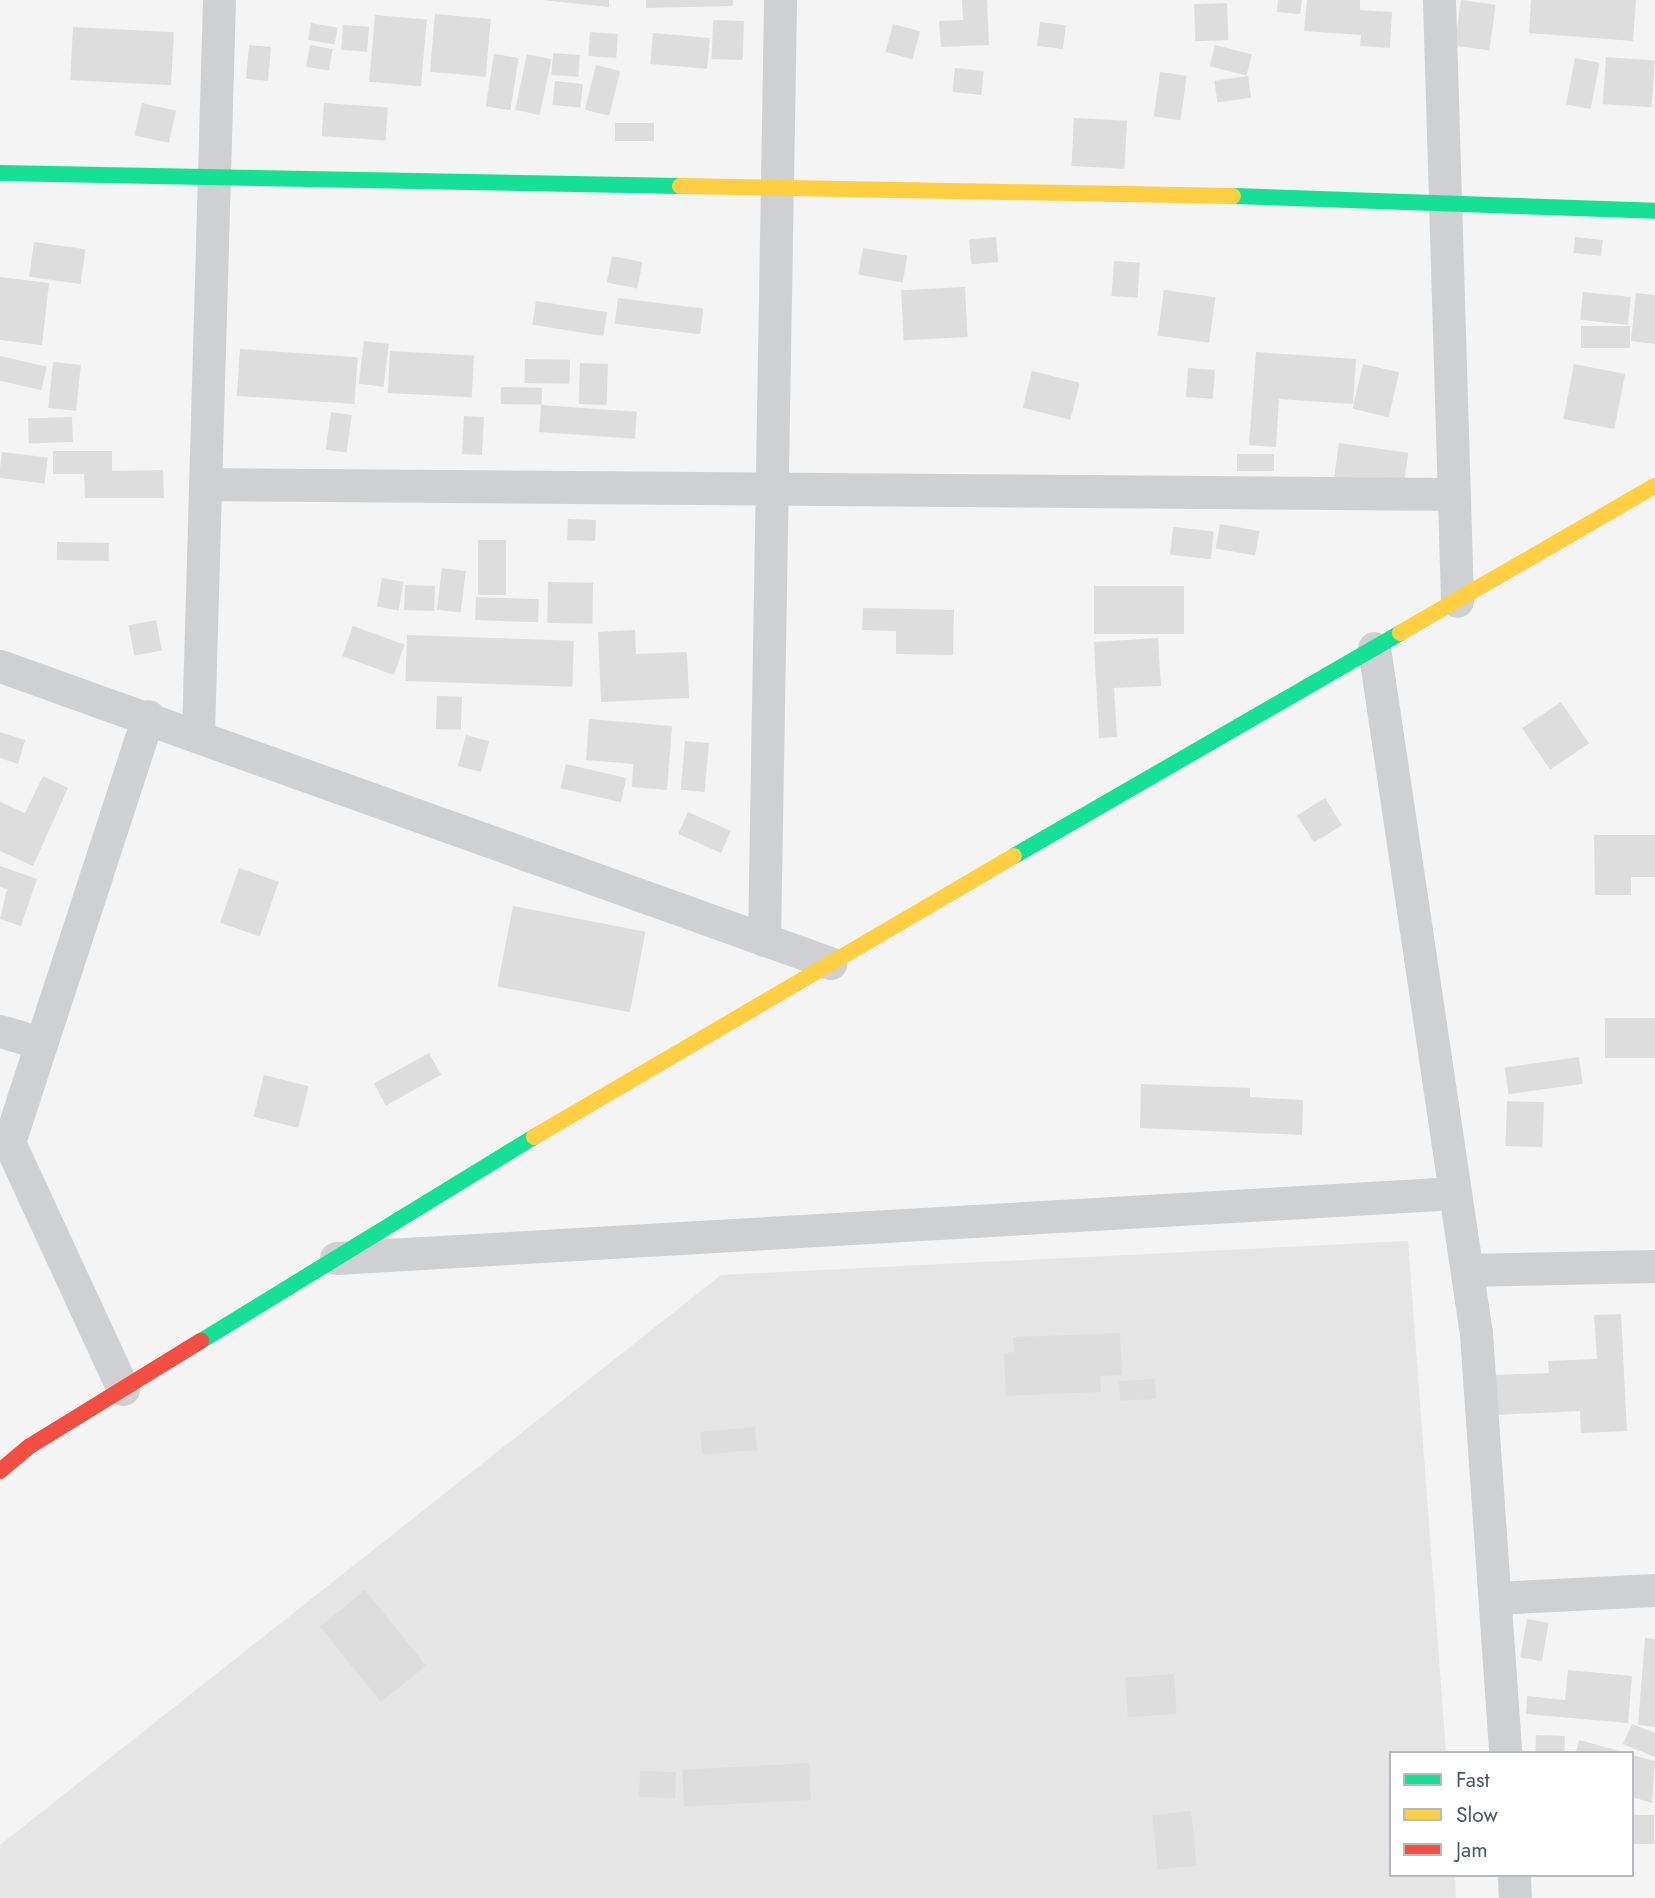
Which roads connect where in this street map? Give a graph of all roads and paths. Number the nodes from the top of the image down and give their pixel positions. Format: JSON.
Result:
{"nodes":[{"id":1,"x":219,"y":0,"type":"edge"},
{"id":2,"x":780,"y":0,"type":"edge"},
{"id":3,"x":1438,"y":0,"type":"edge"},
{"id":4,"x":0,"y":173,"type":"edge"},
{"id":5,"x":214,"y":177,"type":"junction"},
{"id":6,"x":777,"y":188,"type":"junction"},
{"id":7,"x":1444,"y":200,"type":"junction"},
{"id":8,"x":1655,"y":211,"type":"edge"},
{"id":9,"x":205,"y":484,"type":"junction"},
{"id":10,"x":1655,"y":486,"type":"edge"},
{"id":11,"x":772,"y":489,"type":"junction"},
{"id":12,"x":1453,"y":494,"type":"junction"},
{"id":13,"x":1457,"y":601,"type":"junction"},
{"id":14,"x":1374,"y":648,"type":"junction"},
{"id":15,"x":0,"y":666,"type":"edge"},
{"id":16,"x":148,"y":716,"type":"junction"},
{"id":17,"x":198,"y":733,"type":"junction"},
{"id":18,"x":764,"y":940,"type":"junction"},
{"id":19,"x":830,"y":963,"type":"junction"},
{"id":20,"x":0,"y":1031,"type":"edge"},
{"id":21,"x":41,"y":1043,"type":"junction"},
{"id":22,"x":1455,"y":1193,"type":"junction"},
{"id":23,"x":336,"y":1258,"type":"junction"},
{"id":24,"x":1655,"y":1266,"type":"edge"},
{"id":25,"x":1467,"y":1270,"type":"junction"},
{"id":26,"x":124,"y":1388,"type":"junction"},
{"id":27,"x":15,"y":1443,"type":"edge"},
{"id":28,"x":0,"y":1471,"type":"edge"},
{"id":29,"x":1655,"y":1590,"type":"edge"},
{"id":30,"x":1495,"y":1598,"type":"junction"},
{"id":31,"x":1505,"y":1751,"type":"edge"},
{"id":32,"x":1514,"y":1877,"type":"edge"},
{"id":33,"x":1515,"y":1898,"type":"edge"}],
"edges":[{"from":1,"to":5,"type":"street"},
{"from":2,"to":6,"type":"street"},
{"from":3,"to":7,"type":"street"},
{"from":4,"to":5,"type":"main road"},
{"from":5,"to":6,"type":"main road"},
{"from":5,"to":9,"type":"street"},
{"from":6,"to":7,"type":"main road"},
{"from":6,"to":11,"type":"street"},
{"from":7,"to":8,"type":"main road"},
{"from":7,"to":12,"type":"street"},
{"from":9,"to":11,"type":"street"},
{"from":9,"to":17,"type":"street"},
{"from":10,"to":13,"type":"main road"},
{"from":11,"to":12,"type":"street"},
{"from":11,"to":18,"type":"street"},
{"from":12,"to":13,"type":"street"},
{"from":13,"to":14,"type":"main road"},
{"from":14,"to":19,"type":"main road"},
{"from":14,"to":22,"type":"street"},
{"from":15,"to":16,"type":"street"},
{"from":16,"to":17,"type":"street"},
{"from":16,"to":21,"type":"street"},
{"from":17,"to":18,"type":"street"},
{"from":18,"to":19,"type":"street"},
{"from":19,"to":23,"type":"main road"},
{"from":20,"to":21,"type":"street"},
{"from":21,"to":26,"type":"street"},
{"from":22,"to":23,"type":"street"},
{"from":22,"to":25,"type":"street"},
{"from":23,"to":26,"type":"main road"},
{"from":24,"to":25,"type":"street"},
{"from":25,"to":30,"type":"street"},
{"from":26,"to":27,"type":"main road"},
{"from":27,"to":28,"type":"main road"},
{"from":29,"to":30,"type":"street"},
{"from":30,"to":31,"type":"street"},
{"from":32,"to":33,"type":"street"}]}
